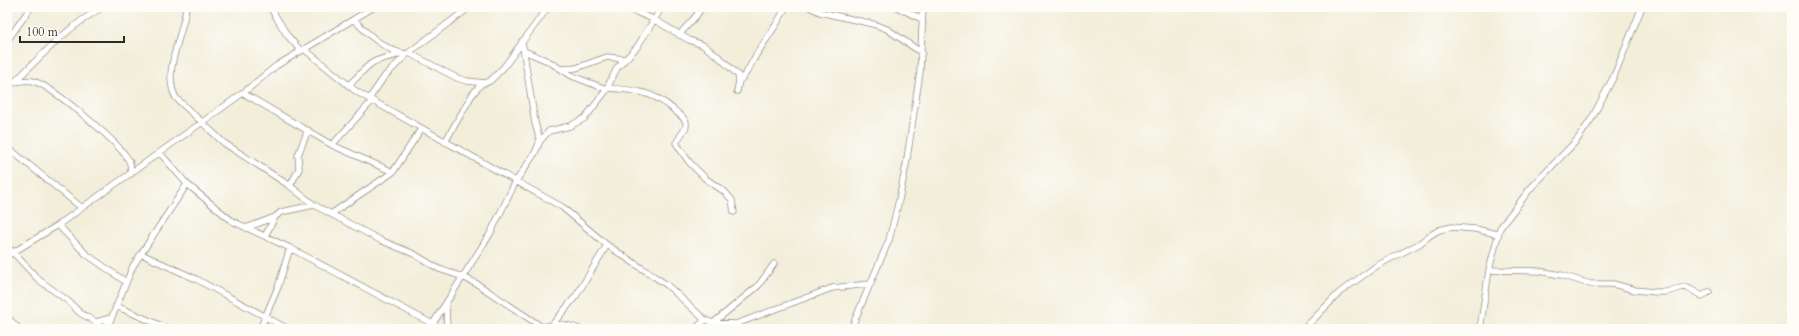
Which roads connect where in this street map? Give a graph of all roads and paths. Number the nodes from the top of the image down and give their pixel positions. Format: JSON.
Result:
{"nodes":[{"id":1,"x":30,"y":7,"type":"edge"},
{"id":2,"x":95,"y":7,"type":"edge"},
{"id":3,"x":103,"y":7,"type":"edge"},
{"id":4,"x":186,"y":7,"type":"edge"},
{"id":5,"x":374,"y":7,"type":"edge"},
{"id":6,"x":470,"y":7,"type":"edge"},
{"id":7,"x":523,"y":7,"type":"edge"},
{"id":8,"x":535,"y":7,"type":"edge"},
{"id":9,"x":548,"y":7,"type":"edge"},
{"id":10,"x":624,"y":7,"type":"edge"},
{"id":11,"x":662,"y":7,"type":"edge"},
{"id":12,"x":702,"y":7,"type":"edge"},
{"id":13,"x":786,"y":7,"type":"edge"},
{"id":14,"x":810,"y":7,"type":"edge"},
{"id":15,"x":897,"y":7,"type":"edge"},
{"id":16,"x":923,"y":7,"type":"edge"},
{"id":17,"x":1642,"y":7,"type":"edge"},
{"id":18,"x":271,"y":8,"type":"edge"},
{"id":19,"x":90,"y":14,"type":"junction"},
{"id":20,"x":654,"y":19,"type":"junction"},
{"id":21,"x":922,"y":19,"type":"junction"},
{"id":22,"x":354,"y":20,"type":"junction"},
{"id":23,"x":679,"y":35,"type":"junction"},
{"id":24,"x":7,"y":41,"type":"edge"},
{"id":25,"x":522,"y":42,"type":"junction"},
{"id":26,"x":302,"y":50,"type":"junction"},
{"id":27,"x":524,"y":50,"type":"junction"},
{"id":28,"x":922,"y":53,"type":"junction"},
{"id":29,"x":399,"y":54,"type":"junction"},
{"id":30,"x":408,"y":54,"type":"junction"},
{"id":31,"x":625,"y":60,"type":"junction"},
{"id":32,"x":560,"y":69,"type":"junction"},
{"id":33,"x":739,"y":81,"type":"junction"},
{"id":34,"x":15,"y":82,"type":"junction"},
{"id":35,"x":481,"y":84,"type":"junction"},
{"id":36,"x":348,"y":85,"type":"junction"},
{"id":37,"x":7,"y":88,"type":"edge"},
{"id":38,"x":606,"y":89,"type":"junction"},
{"id":39,"x":737,"y":91,"type":"dead end"},
{"id":40,"x":243,"y":93,"type":"junction"},
{"id":41,"x":371,"y":100,"type":"junction"},
{"id":42,"x":203,"y":122,"type":"junction"},
{"id":43,"x":422,"y":129,"type":"junction"},
{"id":44,"x":308,"y":130,"type":"junction"},
{"id":45,"x":540,"y":141,"type":"junction"},
{"id":46,"x":445,"y":142,"type":"junction"},
{"id":47,"x":332,"y":145,"type":"junction"},
{"id":48,"x":7,"y":147,"type":"edge"},
{"id":49,"x":160,"y":153,"type":"junction"},
{"id":50,"x":393,"y":172,"type":"junction"},
{"id":51,"x":131,"y":174,"type":"junction"},
{"id":52,"x":516,"y":181,"type":"junction"},
{"id":53,"x":187,"y":184,"type":"junction"},
{"id":54,"x":290,"y":186,"type":"junction"},
{"id":55,"x":314,"y":205,"type":"junction"},
{"id":56,"x":82,"y":208,"type":"junction"},
{"id":57,"x":734,"y":212,"type":"dead end"},
{"id":58,"x":331,"y":214,"type":"junction"},
{"id":59,"x":275,"y":217,"type":"junction"},
{"id":60,"x":58,"y":225,"type":"junction"},
{"id":61,"x":246,"y":228,"type":"junction"},
{"id":62,"x":1498,"y":234,"type":"junction"},
{"id":63,"x":265,"y":236,"type":"junction"},
{"id":64,"x":607,"y":245,"type":"junction"},
{"id":65,"x":7,"y":246,"type":"edge"},
{"id":66,"x":290,"y":248,"type":"junction"},
{"id":67,"x":9,"y":254,"type":"edge"},
{"id":68,"x":141,"y":254,"type":"junction"},
{"id":69,"x":774,"y":264,"type":"dead end"},
{"id":70,"x":1489,"y":270,"type":"junction"},
{"id":71,"x":463,"y":277,"type":"junction"},
{"id":72,"x":126,"y":282,"type":"junction"},
{"id":73,"x":869,"y":284,"type":"junction"},
{"id":74,"x":1708,"y":292,"type":"dead end"},
{"id":75,"x":446,"y":304,"type":"junction"},
{"id":76,"x":116,"y":306,"type":"junction"},
{"id":77,"x":7,"y":317,"type":"edge"},
{"id":78,"x":112,"y":318,"type":"junction"},
{"id":79,"x":265,"y":318,"type":"junction"},
{"id":80,"x":704,"y":320,"type":"junction"},
{"id":81,"x":96,"y":322,"type":"junction"},
{"id":82,"x":713,"y":323,"type":"junction"},
{"id":83,"x":432,"y":325,"type":"junction"},
{"id":84,"x":552,"y":325,"type":"junction"},
{"id":85,"x":539,"y":328,"type":"edge"},
{"id":86,"x":19,"y":329,"type":"edge"},
{"id":87,"x":102,"y":329,"type":"edge"},
{"id":88,"x":107,"y":329,"type":"edge"},
{"id":89,"x":169,"y":329,"type":"edge"},
{"id":90,"x":260,"y":329,"type":"edge"},
{"id":91,"x":288,"y":329,"type":"edge"},
{"id":92,"x":442,"y":329,"type":"edge"},
{"id":93,"x":447,"y":329,"type":"edge"},
{"id":94,"x":579,"y":329,"type":"edge"},
{"id":95,"x":695,"y":329,"type":"edge"},
{"id":96,"x":851,"y":329,"type":"edge"},
{"id":97,"x":1304,"y":329,"type":"edge"},
{"id":98,"x":1480,"y":329,"type":"edge"}],
"edges":[{"from":1,"to":24,"type":"street"},
{"from":2,"to":19,"type":"street"},
{"from":3,"to":19,"type":"street"},
{"from":4,"to":42,"type":"street"},
{"from":5,"to":22,"type":"street"},
{"from":6,"to":30,"type":"street"},
{"from":7,"to":8,"type":"street"},
{"from":9,"to":25,"type":"street"},
{"from":10,"to":20,"type":"street"},
{"from":11,"to":20,"type":"street"},
{"from":12,"to":23,"type":"street"},
{"from":13,"to":33,"type":"street"},
{"from":14,"to":28,"type":"street"},
{"from":15,"to":21,"type":"street"},
{"from":16,"to":21,"type":"street"},
{"from":17,"to":62,"type":"street"},
{"from":18,"to":26,"type":"street"},
{"from":19,"to":34,"type":"street"},
{"from":20,"to":23,"type":"street"},
{"from":20,"to":31,"type":"street"},
{"from":21,"to":28,"type":"street"},
{"from":22,"to":26,"type":"street"},
{"from":22,"to":29,"type":"street"},
{"from":23,"to":33,"type":"street"},
{"from":25,"to":27,"type":"street"},
{"from":25,"to":35,"type":"street"},
{"from":26,"to":36,"type":"street"},
{"from":26,"to":40,"type":"street"},
{"from":27,"to":32,"type":"street"},
{"from":27,"to":45,"type":"street"},
{"from":28,"to":73,"type":"street"},
{"from":29,"to":30,"type":"street"},
{"from":29,"to":36,"type":"street"},
{"from":30,"to":35,"type":"street"},
{"from":30,"to":41,"type":"street"},
{"from":31,"to":32,"type":"street"},
{"from":31,"to":38,"type":"street"},
{"from":32,"to":38,"type":"street"},
{"from":33,"to":39,"type":"street"},
{"from":34,"to":37,"type":"street"},
{"from":34,"to":51,"type":"street"},
{"from":35,"to":46,"type":"street"},
{"from":36,"to":41,"type":"street"},
{"from":38,"to":45,"type":"street"},
{"from":38,"to":57,"type":"street"},
{"from":40,"to":42,"type":"street"},
{"from":40,"to":44,"type":"street"},
{"from":41,"to":43,"type":"street"},
{"from":41,"to":47,"type":"street"},
{"from":42,"to":49,"type":"street"},
{"from":42,"to":54,"type":"street"},
{"from":43,"to":46,"type":"street"},
{"from":43,"to":50,"type":"street"},
{"from":44,"to":47,"type":"street"},
{"from":44,"to":54,"type":"street"},
{"from":45,"to":52,"type":"street"},
{"from":46,"to":52,"type":"street"},
{"from":47,"to":50,"type":"street"},
{"from":48,"to":56,"type":"street"},
{"from":49,"to":51,"type":"street"},
{"from":49,"to":53,"type":"street"},
{"from":50,"to":58,"type":"street"},
{"from":51,"to":56,"type":"street"},
{"from":52,"to":64,"type":"street"},
{"from":52,"to":71,"type":"street"},
{"from":53,"to":61,"type":"street"},
{"from":53,"to":68,"type":"street"},
{"from":54,"to":55,"type":"street"},
{"from":55,"to":58,"type":"street"},
{"from":55,"to":59,"type":"street"},
{"from":56,"to":60,"type":"street"},
{"from":58,"to":71,"type":"street"},
{"from":59,"to":61,"type":"street"},
{"from":59,"to":63,"type":"street"},
{"from":60,"to":67,"type":"street"},
{"from":60,"to":72,"type":"street"},
{"from":61,"to":63,"type":"street"},
{"from":62,"to":70,"type":"street"},
{"from":62,"to":97,"type":"street"},
{"from":63,"to":66,"type":"street"},
{"from":64,"to":80,"type":"street"},
{"from":64,"to":84,"type":"street"},
{"from":65,"to":67,"type":"street"},
{"from":66,"to":79,"type":"street"},
{"from":66,"to":83,"type":"street"},
{"from":67,"to":81,"type":"street"},
{"from":68,"to":72,"type":"street"},
{"from":68,"to":79,"type":"street"},
{"from":69,"to":82,"type":"street"},
{"from":70,"to":74,"type":"street"},
{"from":70,"to":98,"type":"street"},
{"from":71,"to":75,"type":"street"},
{"from":71,"to":85,"type":"street"},
{"from":72,"to":76,"type":"street"},
{"from":73,"to":82,"type":"street"},
{"from":73,"to":96,"type":"street"},
{"from":75,"to":83,"type":"street"},
{"from":75,"to":93,"type":"street"},
{"from":76,"to":78,"type":"street"},
{"from":76,"to":89,"type":"street"},
{"from":77,"to":86,"type":"street"},
{"from":78,"to":81,"type":"street"},
{"from":78,"to":88,"type":"street"},
{"from":79,"to":90,"type":"street"},
{"from":79,"to":91,"type":"street"},
{"from":80,"to":82,"type":"street"},
{"from":80,"to":95,"type":"street"},
{"from":81,"to":87,"type":"street"},
{"from":83,"to":92,"type":"street"},
{"from":84,"to":85,"type":"street"},
{"from":84,"to":94,"type":"street"}]}
